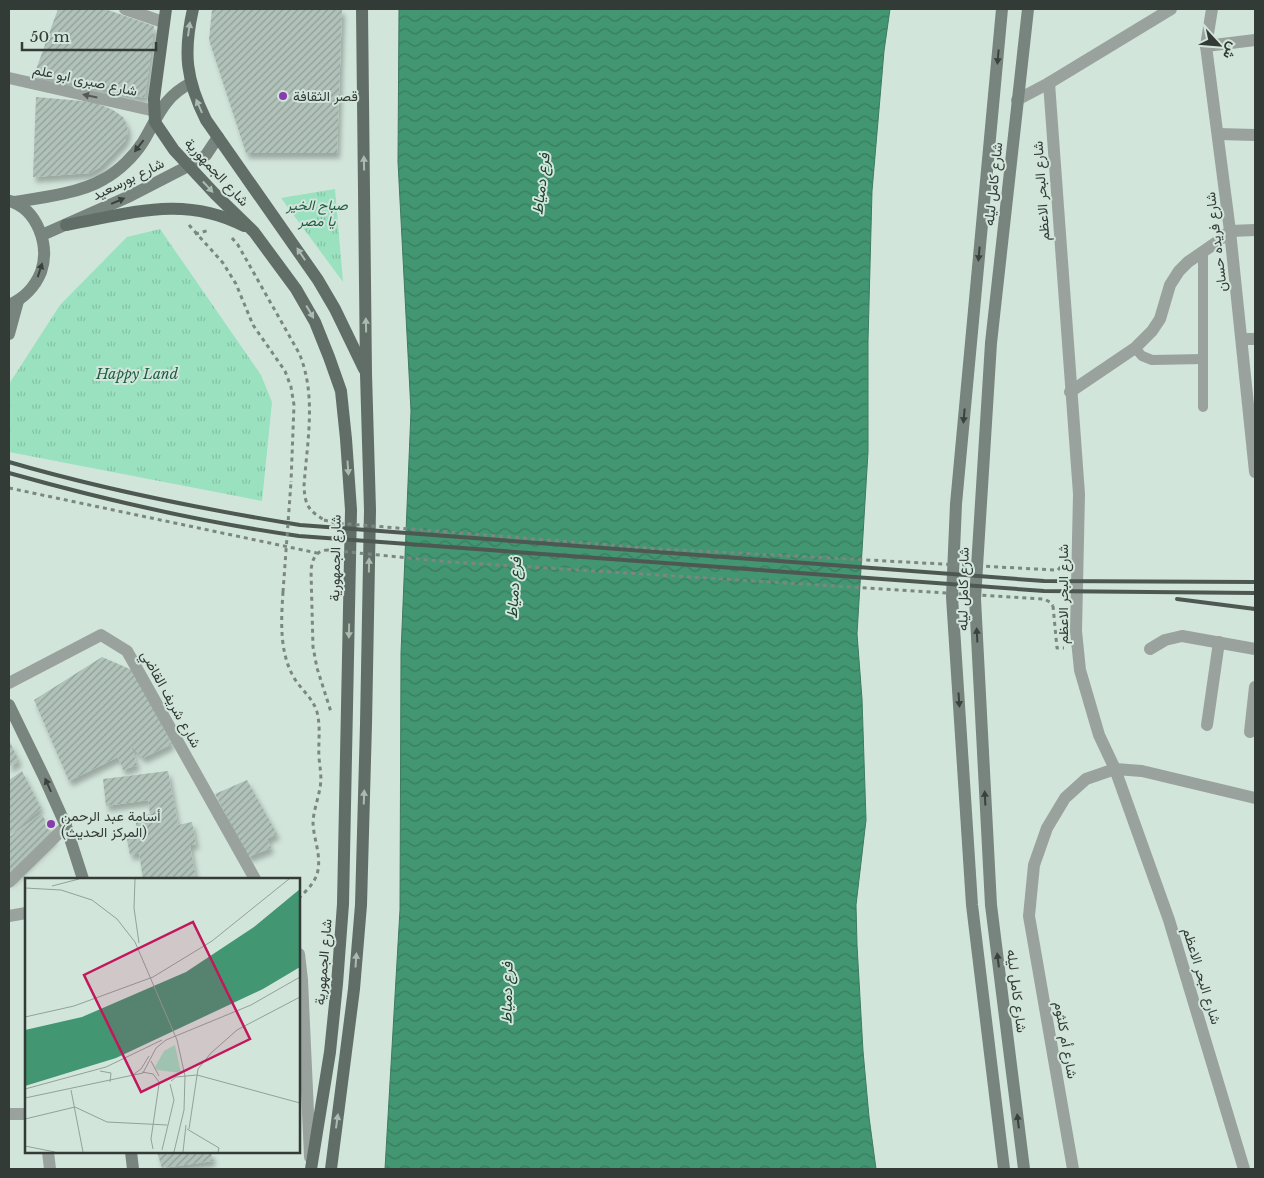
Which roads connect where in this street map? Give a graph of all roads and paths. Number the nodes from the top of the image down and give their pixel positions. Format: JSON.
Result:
{"nodes":[{"id":1,"x":125,"y":9,"type":"edge"},
{"id":2,"x":166,"y":9,"type":"edge"},
{"id":3,"x":193,"y":9,"type":"edge"},
{"id":4,"x":362,"y":9,"type":"edge"},
{"id":5,"x":1002,"y":9,"type":"edge"},
{"id":6,"x":1028,"y":9,"type":"edge"},
{"id":7,"x":1171,"y":9,"type":"edge"},
{"id":8,"x":1212,"y":9,"type":"edge"},
{"id":9,"x":163,"y":22,"type":"junction"},
{"id":10,"x":1255,"y":40,"type":"edge"},
{"id":11,"x":1206,"y":46,"type":"junction"},
{"id":12,"x":9,"y":78,"type":"edge"},
{"id":13,"x":1049,"y":82,"type":"junction"},
{"id":14,"x":191,"y":83,"type":"junction"},
{"id":15,"x":1017,"y":100,"type":"junction"},
{"id":16,"x":155,"y":116,"type":"junction"},
{"id":17,"x":1218,"y":134,"type":"junction"},
{"id":18,"x":1255,"y":134,"type":"edge"},
{"id":19,"x":218,"y":137,"type":"junction"},
{"id":20,"x":188,"y":165,"type":"junction"},
{"id":21,"x":12,"y":201,"type":"edge"},
{"id":22,"x":182,"y":208,"type":"junction"},
{"id":23,"x":66,"y":225,"type":"junction"},
{"id":24,"x":213,"y":230,"type":"dead end"},
{"id":25,"x":1255,"y":230,"type":"edge"},
{"id":26,"x":1230,"y":231,"type":"junction"},
{"id":27,"x":254,"y":232,"type":"junction"},
{"id":28,"x":195,"y":234,"type":"junction"},
{"id":29,"x":42,"y":235,"type":"junction"},
{"id":30,"x":230,"y":236,"type":"dead end"},
{"id":31,"x":1203,"y":252,"type":"junction"},
{"id":32,"x":13,"y":303,"type":"edge"},
{"id":33,"x":9,"y":334,"type":"edge"},
{"id":34,"x":1242,"y":339,"type":"junction"},
{"id":35,"x":1255,"y":339,"type":"edge"},
{"id":36,"x":1134,"y":348,"type":"junction"},
{"id":37,"x":1203,"y":359,"type":"junction"},
{"id":38,"x":366,"y":374,"type":"junction"},
{"id":39,"x":1070,"y":392,"type":"junction"},
{"id":40,"x":1203,"y":407,"type":"dead end"},
{"id":41,"x":1255,"y":474,"type":"edge"},
{"id":42,"x":9,"y":488,"type":"edge"},
{"id":43,"x":317,"y":553,"type":"junction"},
{"id":44,"x":1062,"y":565,"type":"dead end"},
{"id":45,"x":1219,"y":642,"type":"junction"},
{"id":46,"x":1077,"y":648,"type":"junction"},
{"id":47,"x":1150,"y":649,"type":"dead end"},
{"id":48,"x":1255,"y":649,"type":"edge"},
{"id":49,"x":9,"y":683,"type":"edge"},
{"id":50,"x":1255,"y":687,"type":"edge"},
{"id":51,"x":9,"y":705,"type":"edge"},
{"id":52,"x":332,"y":719,"type":"dead end"},
{"id":53,"x":1207,"y":725,"type":"dead end"},
{"id":54,"x":1250,"y":732,"type":"dead end"},
{"id":55,"x":1115,"y":769,"type":"junction"},
{"id":56,"x":1255,"y":798,"type":"edge"},
{"id":57,"x":66,"y":826,"type":"junction"},
{"id":58,"x":83,"y":878,"type":"edge"},
{"id":59,"x":254,"y":878,"type":"edge"},
{"id":60,"x":9,"y":882,"type":"edge"},
{"id":61,"x":300,"y":897,"type":"edge"},
{"id":62,"x":25,"y":913,"type":"edge"},
{"id":63,"x":9,"y":916,"type":"edge"},
{"id":64,"x":300,"y":963,"type":"edge"},
{"id":65,"x":9,"y":1114,"type":"edge"},
{"id":66,"x":25,"y":1114,"type":"edge"},
{"id":67,"x":48,"y":1153,"type":"edge"},
{"id":68,"x":131,"y":1153,"type":"edge"},
{"id":69,"x":50,"y":1169,"type":"edge"},
{"id":70,"x":133,"y":1169,"type":"edge"},
{"id":71,"x":311,"y":1169,"type":"edge"},
{"id":72,"x":331,"y":1169,"type":"edge"},
{"id":73,"x":1004,"y":1169,"type":"edge"},
{"id":74,"x":1024,"y":1169,"type":"edge"},
{"id":75,"x":1073,"y":1169,"type":"edge"},
{"id":76,"x":1244,"y":1169,"type":"edge"}],
"edges":[{"from":1,"to":9,"type":"street"},
{"from":2,"to":9,"type":"main road"},
{"from":14,"to":3,"type":"main road","name":"شارع الجمهورية","one_way":true},
{"from":38,"to":4,"type":"main road","one_way":true},
{"from":5,"to":73,"type":"street","name":"شارع كامل ليله","one_way":true},
{"from":6,"to":15,"type":"street","name":"شارع كامل ليله"},
{"from":7,"to":13,"type":"street"},
{"from":8,"to":11,"type":"street","name":"شارع فريده حسان"},
{"from":9,"to":16,"type":"main road"},
{"from":10,"to":11,"type":"street"},
{"from":11,"to":17,"type":"street","name":"شارع فريده حسان"},
{"from":16,"to":12,"type":"street","name":"شارع صبرى ابو علم","one_way":true},
{"from":13,"to":15,"type":"street"},
{"from":13,"to":39,"type":"street","name":"شارع البحر الاعظم"},
{"from":14,"to":16,"type":"street","name":"شارع بورسعيد"},
{"from":19,"to":14,"type":"main road","name":"شارع الجمهورية","one_way":true},
{"from":74,"to":15,"type":"street","name":"شارع كامل ليله","one_way":true},
{"from":16,"to":20,"type":"main road","name":"شارع الجمهورية"},
{"from":16,"to":21,"type":"street","name":"شارع بورسعيد","one_way":true},
{"from":17,"to":18,"type":"street"},
{"from":17,"to":26,"type":"street","name":"شارع فريده حسان"},
{"from":19,"to":20,"type":"street","name":"شارع بورسعيد"},
{"from":38,"to":19,"type":"main road","name":"شارع الجمهورية","one_way":true},
{"from":23,"to":20,"type":"street","name":"شارع بورسعيد","one_way":true},
{"from":20,"to":27,"type":"main road","name":"شارع الجمهورية","one_way":true},
{"from":21,"to":29,"type":"street"},
{"from":22,"to":23,"type":"main road"},
{"from":22,"to":27,"type":"main road"},
{"from":22,"to":28,"type":"path"},
{"from":23,"to":29,"type":"street","name":"شارع بورسعيد"},
{"from":24,"to":28,"type":"path"},
{"from":25,"to":26,"type":"street"},
{"from":26,"to":31,"type":"street"},
{"from":26,"to":34,"type":"street","name":"شارع فريده حسان"},
{"from":27,"to":71,"type":"main road","name":"شارع الجمهورية","one_way":true},
{"from":28,"to":61,"type":"path","bridge":true},
{"from":32,"to":29,"type":"street","one_way":true},
{"from":30,"to":44,"type":"path","bridge":true},
{"from":31,"to":36,"type":"street"},
{"from":31,"to":37,"type":"lane"},
{"from":32,"to":33,"type":"street"},
{"from":34,"to":35,"type":"street"},
{"from":34,"to":41,"type":"street","name":"شارع فريده حسان"},
{"from":36,"to":37,"type":"lane"},
{"from":36,"to":39,"type":"street"},
{"from":37,"to":40,"type":"lane"},
{"from":72,"to":38,"type":"main road","name":"شارع الجمهورية","one_way":true},
{"from":39,"to":46,"type":"street","name":"شارع البحر الاعظم"},
{"from":42,"to":43,"type":"path"},
{"from":43,"to":46,"type":"path","bridge":true},
{"from":43,"to":52,"type":"path"},
{"from":45,"to":47,"type":"street"},
{"from":45,"to":48,"type":"street"},
{"from":45,"to":53,"type":"street"},
{"from":46,"to":55,"type":"street","name":"شارع البحر الاعظم"},
{"from":49,"to":59,"type":"street","name":"شارع شريف القاضي"},
{"from":50,"to":54,"type":"street"},
{"from":57,"to":51,"type":"street","one_way":true},
{"from":55,"to":56,"type":"street"},
{"from":55,"to":75,"type":"street","name":"شارع أم كلثوم"},
{"from":55,"to":76,"type":"street","name":"شارع البحر الاعظم"},
{"from":57,"to":58,"type":"street"},
{"from":57,"to":60,"type":"street"},
{"from":62,"to":63,"type":"street"},
{"from":64,"to":71,"type":"street"},
{"from":65,"to":66,"type":"street"},
{"from":67,"to":69,"type":"street"},
{"from":68,"to":70,"type":"street"}]}
